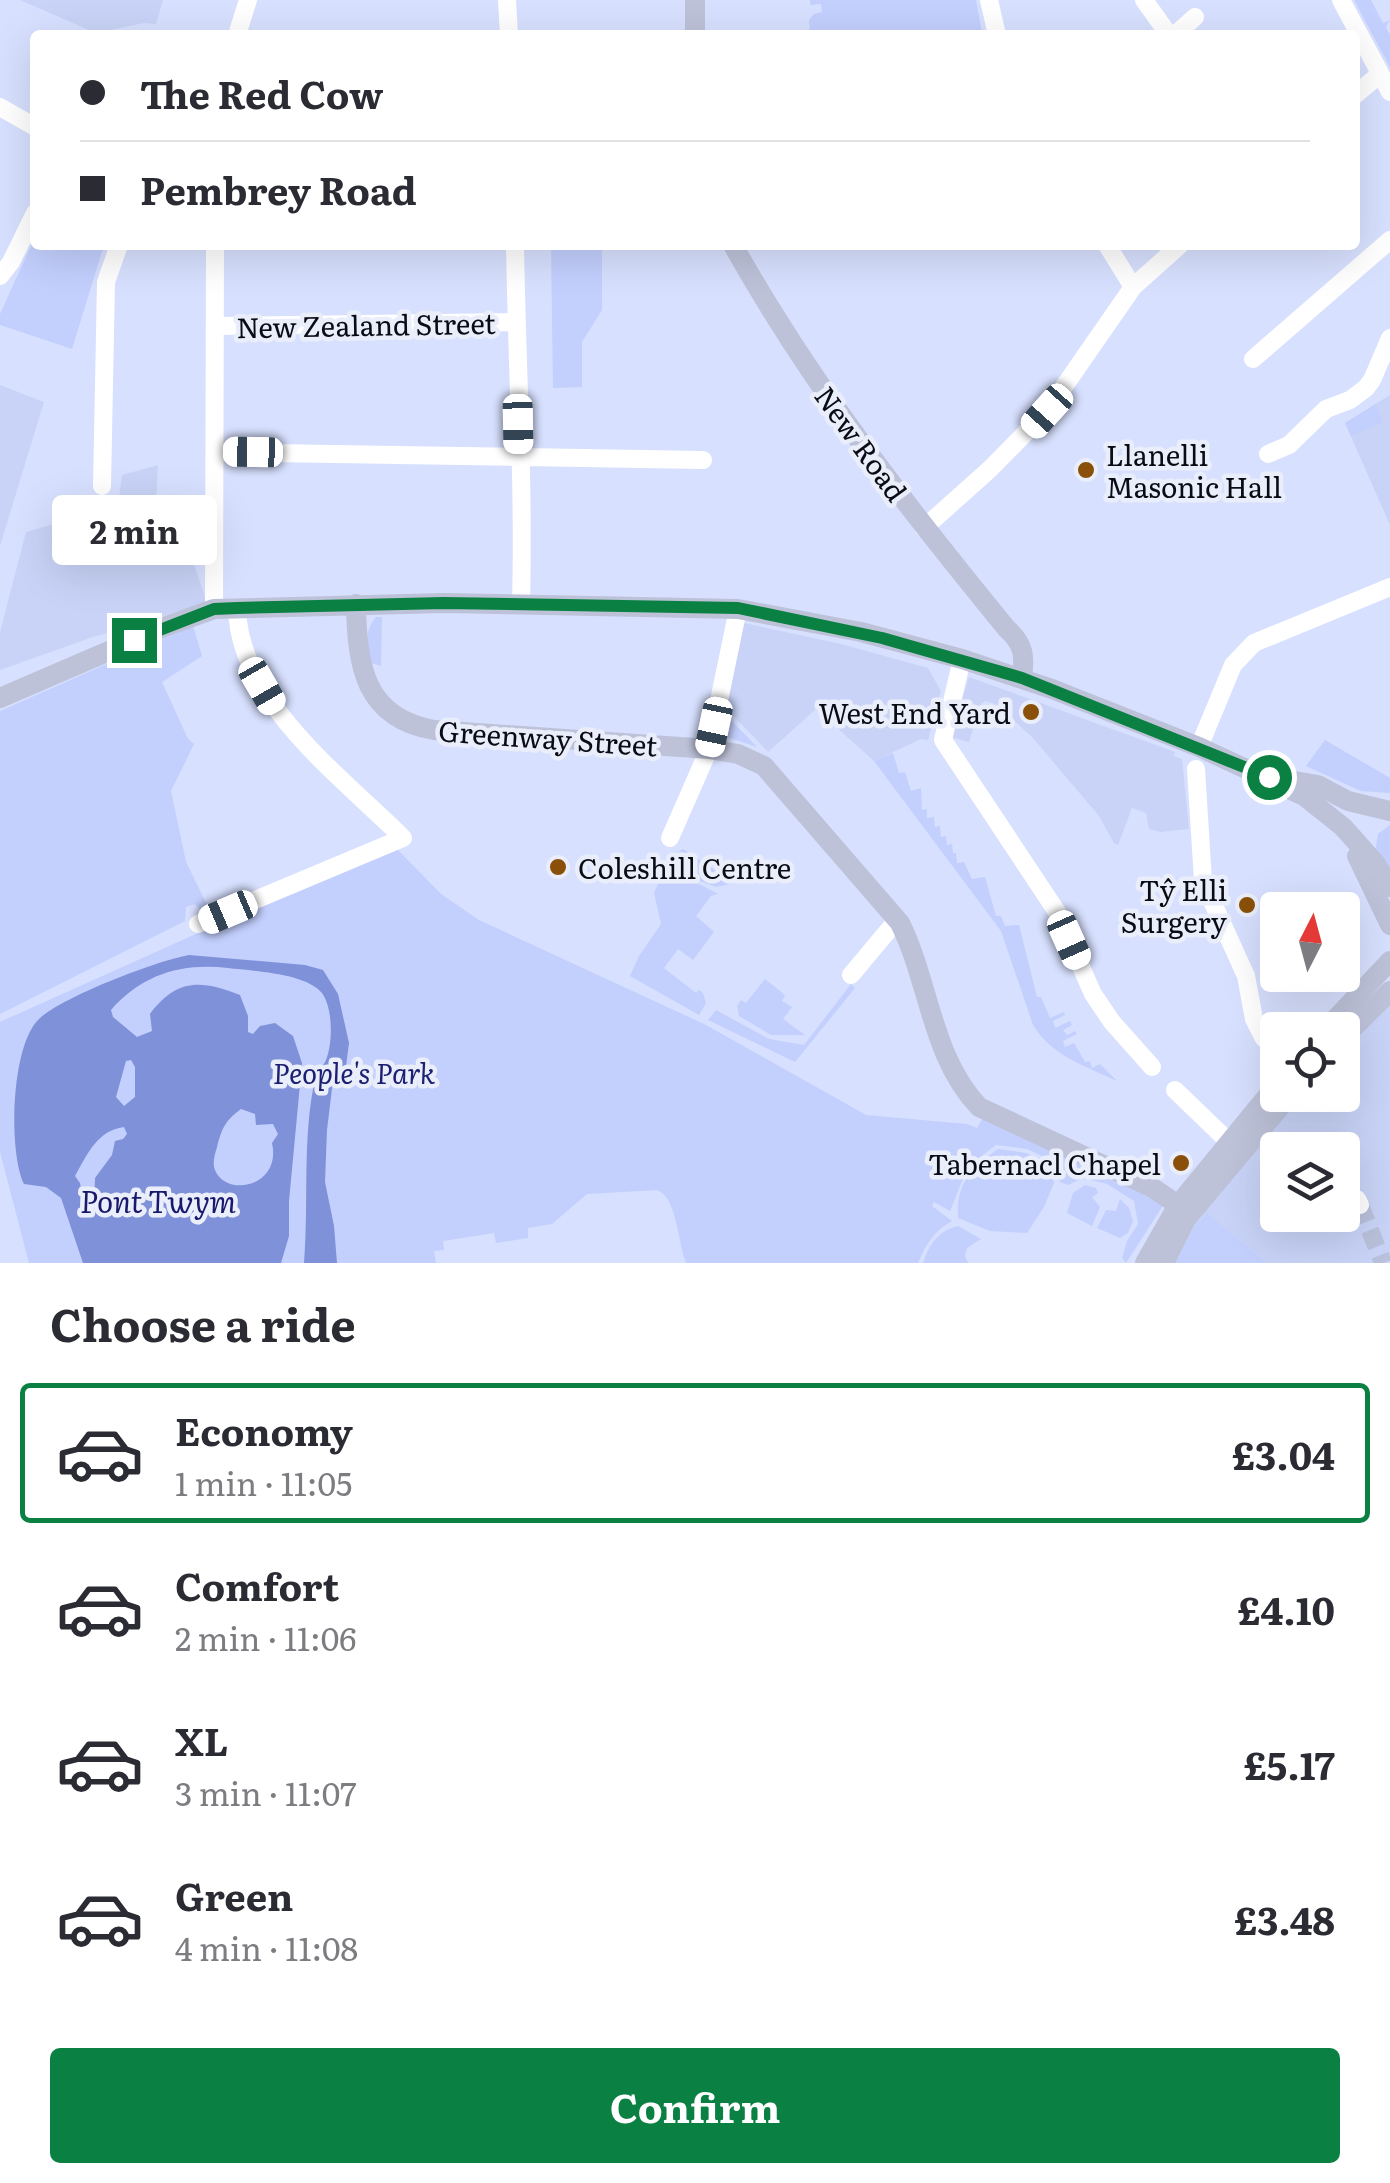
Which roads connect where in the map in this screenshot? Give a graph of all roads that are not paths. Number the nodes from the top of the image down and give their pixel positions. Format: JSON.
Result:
{"nodes":[{"id":1,"x":248,"y":0,"type":"edge"},
{"id":2,"x":508,"y":0,"type":"edge"},
{"id":3,"x":694,"y":0,"type":"edge"},
{"id":4,"x":989,"y":0,"type":"edge"},
{"id":5,"x":1144,"y":0,"type":"edge"},
{"id":6,"x":1341,"y":0,"type":"edge"},
{"id":7,"x":1194,"y":17,"type":"dead end"},
{"id":8,"x":239,"y":30,"type":"edge"},
{"id":9,"x":510,"y":30,"type":"edge"},
{"id":10,"x":696,"y":30,"type":"edge"},
{"id":11,"x":996,"y":30,"type":"edge"},
{"id":12,"x":1168,"y":30,"type":"edge"},
{"id":13,"x":1178,"y":30,"type":"edge"},
{"id":14,"x":1357,"y":30,"type":"edge"},
{"id":15,"x":1360,"y":36,"type":"edge"},
{"id":16,"x":1380,"y":74,"type":"junction"},
{"id":17,"x":1360,"y":91,"type":"edge"},
{"id":18,"x":1390,"y":92,"type":"edge"},
{"id":19,"x":0,"y":106,"type":"edge"},
{"id":20,"x":30,"y":124,"type":"edge"},
{"id":21,"x":30,"y":223,"type":"edge"},
{"id":22,"x":1390,"y":240,"type":"edge"},
{"id":23,"x":116,"y":250,"type":"edge"},
{"id":24,"x":215,"y":250,"type":"edge"},
{"id":25,"x":515,"y":250,"type":"edge"},
{"id":26,"x":736,"y":250,"type":"edge"},
{"id":27,"x":1111,"y":250,"type":"edge"},
{"id":28,"x":1174,"y":250,"type":"edge"},
{"id":29,"x":0,"y":276,"type":"edge"},
{"id":30,"x":1133,"y":287,"type":"junction"},
{"id":31,"x":516,"y":322,"type":"junction"},
{"id":32,"x":215,"y":326,"type":"junction"},
{"id":33,"x":1390,"y":338,"type":"edge"},
{"id":34,"x":1252,"y":358,"type":"dead end"},
{"id":35,"x":215,"y":452,"type":"junction"},
{"id":36,"x":1268,"y":454,"type":"dead end"},
{"id":37,"x":518,"y":457,"type":"junction"},
{"id":38,"x":703,"y":460,"type":"dead end"},
{"id":39,"x":102,"y":486,"type":"dead end"},
{"id":40,"x":924,"y":528,"type":"junction"},
{"id":41,"x":1390,"y":587,"type":"edge"},
{"id":42,"x":356,"y":604,"type":"junction"},
{"id":43,"x":520,"y":604,"type":"junction"},
{"id":44,"x":237,"y":608,"type":"junction"},
{"id":45,"x":738,"y":608,"type":"junction"},
{"id":46,"x":214,"y":609,"type":"junction"},
{"id":47,"x":962,"y":659,"type":"junction"},
{"id":48,"x":1013,"y":676,"type":"junction"},
{"id":49,"x":0,"y":698,"type":"edge"},
{"id":50,"x":1200,"y":747,"type":"junction"},
{"id":51,"x":709,"y":749,"type":"junction"},
{"id":52,"x":1196,"y":769,"type":"dead end"},
{"id":53,"x":1269,"y":777,"type":"junction"},
{"id":54,"x":1390,"y":811,"type":"edge"},
{"id":55,"x":1344,"y":827,"type":"junction"},
{"id":56,"x":670,"y":838,"type":"dead end"},
{"id":57,"x":1390,"y":887,"type":"edge"},
{"id":58,"x":897,"y":920,"type":"junction"},
{"id":59,"x":198,"y":924,"type":"dead end"},
{"id":60,"x":1390,"y":925,"type":"edge"},
{"id":61,"x":1390,"y":961,"type":"edge"},
{"id":62,"x":851,"y":976,"type":"dead end"},
{"id":63,"x":1390,"y":991,"type":"edge"},
{"id":64,"x":1342,"y":1012,"type":"edge"},
{"id":65,"x":1360,"y":1021,"type":"edge"},
{"id":66,"x":1260,"y":1031,"type":"edge"},
{"id":67,"x":1152,"y":1067,"type":"dead end"},
{"id":68,"x":1175,"y":1090,"type":"dead end"},
{"id":69,"x":1260,"y":1105,"type":"edge"},
{"id":70,"x":1274,"y":1112,"type":"edge"},
{"id":71,"x":1229,"y":1142,"type":"junction"},
{"id":72,"x":1188,"y":1204,"type":"junction"},
{"id":73,"x":1145,"y":1263,"type":"edge"},
{"id":74,"x":1164,"y":1263,"type":"edge"}],
"edges":[{"from":1,"to":8,"type":"street"},
{"from":2,"to":9,"type":"street"},
{"from":3,"to":10,"type":"main road"},
{"from":4,"to":11,"type":"street"},
{"from":5,"to":12,"type":"street"},
{"from":6,"to":14,"type":"street"},
{"from":7,"to":13,"type":"street"},
{"from":15,"to":16,"type":"street"},
{"from":16,"to":17,"type":"street"},
{"from":16,"to":18,"type":"street"},
{"from":19,"to":20,"type":"street"},
{"from":21,"to":29,"type":"street"},
{"from":22,"to":34,"type":"street"},
{"from":23,"to":39,"type":"street"},
{"from":24,"to":32,"type":"street"},
{"from":25,"to":31,"type":"street"},
{"from":26,"to":40,"type":"main road","name":"New Road"},
{"from":27,"to":30,"type":"street"},
{"from":28,"to":30,"type":"street"},
{"from":30,"to":40,"type":"street"},
{"from":31,"to":32,"type":"street","name":"New Zealand Street"},
{"from":31,"to":37,"type":"street"},
{"from":32,"to":35,"type":"street"},
{"from":33,"to":36,"type":"street"},
{"from":35,"to":37,"type":"street"},
{"from":35,"to":46,"type":"street"},
{"from":37,"to":38,"type":"street"},
{"from":37,"to":43,"type":"street"},
{"from":40,"to":48,"type":"main road","name":"New Road"},
{"from":41,"to":50,"type":"street"},
{"from":42,"to":43,"type":"main road"},
{"from":42,"to":44,"type":"main road"},
{"from":42,"to":51,"type":"main road","name":"Greenway Street"},
{"from":43,"to":45,"type":"main road"},
{"from":44,"to":46,"type":"main road"},
{"from":44,"to":59,"type":"street"},
{"from":45,"to":47,"type":"main road"},
{"from":45,"to":51,"type":"street"},
{"from":46,"to":49,"type":"main road"},
{"from":47,"to":48,"type":"main road"},
{"from":47,"to":67,"type":"street"},
{"from":48,"to":50,"type":"main road"},
{"from":50,"to":53,"type":"main road"},
{"from":51,"to":56,"type":"street"},
{"from":51,"to":58,"type":"main road","name":"Greenway Street"},
{"from":52,"to":66,"type":"street"},
{"from":53,"to":54,"type":"main road"},
{"from":53,"to":55,"type":"main road"},
{"from":54,"to":55,"type":"main road"},
{"from":55,"to":57,"type":"main road"},
{"from":55,"to":60,"type":"main road"},
{"from":58,"to":62,"type":"street"},
{"from":58,"to":72,"type":"main road","name":"Greenway Street"},
{"from":61,"to":64,"type":"main road"},
{"from":63,"to":65,"type":"main road"},
{"from":68,"to":71,"type":"street"},
{"from":69,"to":71,"type":"main road"},
{"from":70,"to":72,"type":"main road"},
{"from":71,"to":72,"type":"main road"},
{"from":72,"to":73,"type":"main road"},
{"from":72,"to":74,"type":"main road"}]}
